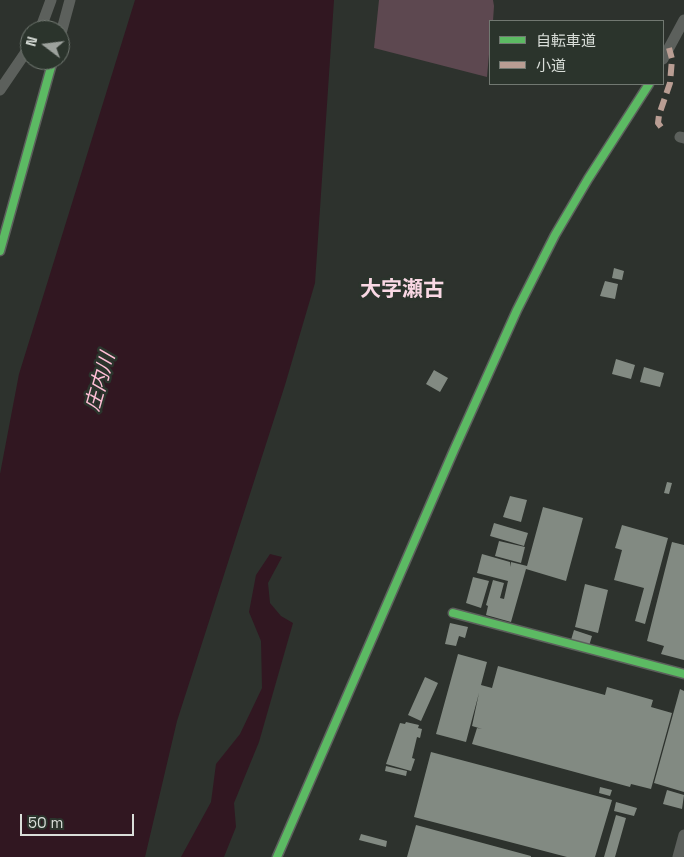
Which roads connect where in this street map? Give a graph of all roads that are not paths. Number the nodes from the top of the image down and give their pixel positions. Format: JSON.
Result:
{"nodes":[{"id":1,"x":51,"y":0,"type":"edge"},
{"id":2,"x":70,"y":0,"type":"edge"},
{"id":3,"x":44,"y":20,"type":"edge"},
{"id":4,"x":65,"y":20,"type":"edge"},
{"id":5,"x":684,"y":20,"type":"edge"},
{"id":6,"x":664,"y":57,"type":"edge"},
{"id":7,"x":20,"y":61,"type":"edge"},
{"id":8,"x":51,"y":70,"type":"edge"},
{"id":9,"x":648,"y":85,"type":"edge"},
{"id":10,"x":0,"y":90,"type":"edge"},
{"id":11,"x":0,"y":251,"type":"edge"},
{"id":12,"x":453,"y":613,"type":"dead end"},
{"id":13,"x":684,"y":674,"type":"edge"},
{"id":14,"x":684,"y":835,"type":"edge"},
{"id":15,"x":277,"y":857,"type":"edge"},
{"id":16,"x":678,"y":857,"type":"edge"}],
"edges":[{"from":1,"to":3,"type":"street"},
{"from":2,"to":4,"type":"street"},
{"from":5,"to":6,"type":"street"},
{"from":7,"to":10,"type":"street"},
{"from":8,"to":11,"type":"street"},
{"from":9,"to":15,"type":"street"},
{"from":12,"to":13,"type":"street"},
{"from":14,"to":16,"type":"street"}]}
